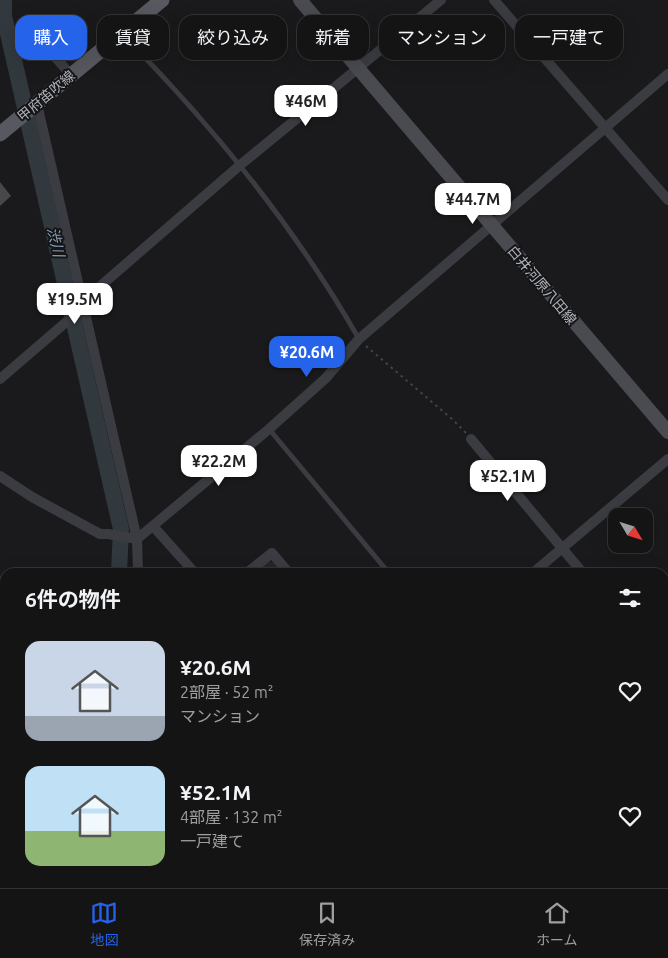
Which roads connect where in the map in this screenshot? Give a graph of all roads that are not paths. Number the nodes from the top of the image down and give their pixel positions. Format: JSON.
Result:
{"nodes":[{"id":1,"x":162,"y":0,"type":"edge"},
{"id":2,"x":300,"y":0,"type":"edge"},
{"id":3,"x":441,"y":0,"type":"edge"},
{"id":4,"x":494,"y":0,"type":"edge"},
{"id":5,"x":143,"y":15,"type":"edge"},
{"id":6,"x":97,"y":53,"type":"edge"},
{"id":7,"x":58,"y":60,"type":"edge"},
{"id":8,"x":147,"y":60,"type":"edge"},
{"id":9,"x":357,"y":68,"type":"junction"},
{"id":10,"x":668,"y":74,"type":"edge"},
{"id":11,"x":71,"y":75,"type":"junction"},
{"id":12,"x":34,"y":106,"type":"junction"},
{"id":13,"x":607,"y":128,"type":"junction"},
{"id":14,"x":0,"y":134,"type":"edge"},
{"id":15,"x":240,"y":166,"type":"junction"},
{"id":16,"x":668,"y":200,"type":"edge"},
{"id":17,"x":491,"y":224,"type":"junction"},
{"id":18,"x":81,"y":306,"type":"junction"},
{"id":19,"x":358,"y":339,"type":"junction"},
{"id":20,"x":0,"y":379,"type":"edge"},
{"id":21,"x":269,"y":430,"type":"junction"},
{"id":22,"x":668,"y":432,"type":"edge"},
{"id":23,"x":471,"y":439,"type":"road end"},
{"id":24,"x":668,"y":459,"type":"edge"},
{"id":25,"x":0,"y":476,"type":"edge"},
{"id":26,"x":153,"y":526,"type":"junction"},
{"id":27,"x":133,"y":538,"type":"junction"},
{"id":28,"x":562,"y":549,"type":"junction"},
{"id":29,"x":137,"y":568,"type":"edge"},
{"id":30,"x":190,"y":568,"type":"edge"},
{"id":31,"x":253,"y":568,"type":"edge"},
{"id":32,"x":285,"y":568,"type":"edge"},
{"id":33,"x":385,"y":568,"type":"edge"},
{"id":34,"x":539,"y":568,"type":"edge"},
{"id":35,"x":579,"y":568,"type":"edge"}],
"edges":[{"from":1,"to":5,"type":"main road","name":"甲府笛吹線"},
{"from":2,"to":9,"type":"main road","name":"白井河原八田線"},
{"from":3,"to":9,"type":"street"},
{"from":4,"to":13,"type":"street"},
{"from":6,"to":11,"type":"main road","name":"甲府笛吹線"},
{"from":7,"to":11,"type":"street"},
{"from":8,"to":15,"type":"lane"},
{"from":9,"to":15,"type":"street"},
{"from":9,"to":17,"type":"main road","name":"白井河原八田線"},
{"from":10,"to":13,"type":"street"},
{"from":11,"to":12,"type":"main road","name":"甲府笛吹線"},
{"from":12,"to":14,"type":"main road","name":"甲府笛吹線"},
{"from":12,"to":18,"type":"street"},
{"from":13,"to":16,"type":"street"},
{"from":13,"to":17,"type":"street"},
{"from":15,"to":18,"type":"street"},
{"from":15,"to":19,"type":"lane"},
{"from":17,"to":19,"type":"street"},
{"from":17,"to":22,"type":"main road","name":"白井河原八田線"},
{"from":18,"to":20,"type":"street"},
{"from":18,"to":27,"type":"street"},
{"from":19,"to":21,"type":"street"},
{"from":21,"to":26,"type":"street"},
{"from":21,"to":33,"type":"lane"},
{"from":23,"to":28,"type":"street"},
{"from":24,"to":28,"type":"street"},
{"from":25,"to":27,"type":"street"},
{"from":26,"to":27,"type":"street"},
{"from":26,"to":30,"type":"street"},
{"from":27,"to":29,"type":"street"},
{"from":28,"to":34,"type":"street"},
{"from":28,"to":35,"type":"street"},
{"from":31,"to":32,"type":"street"}]}
